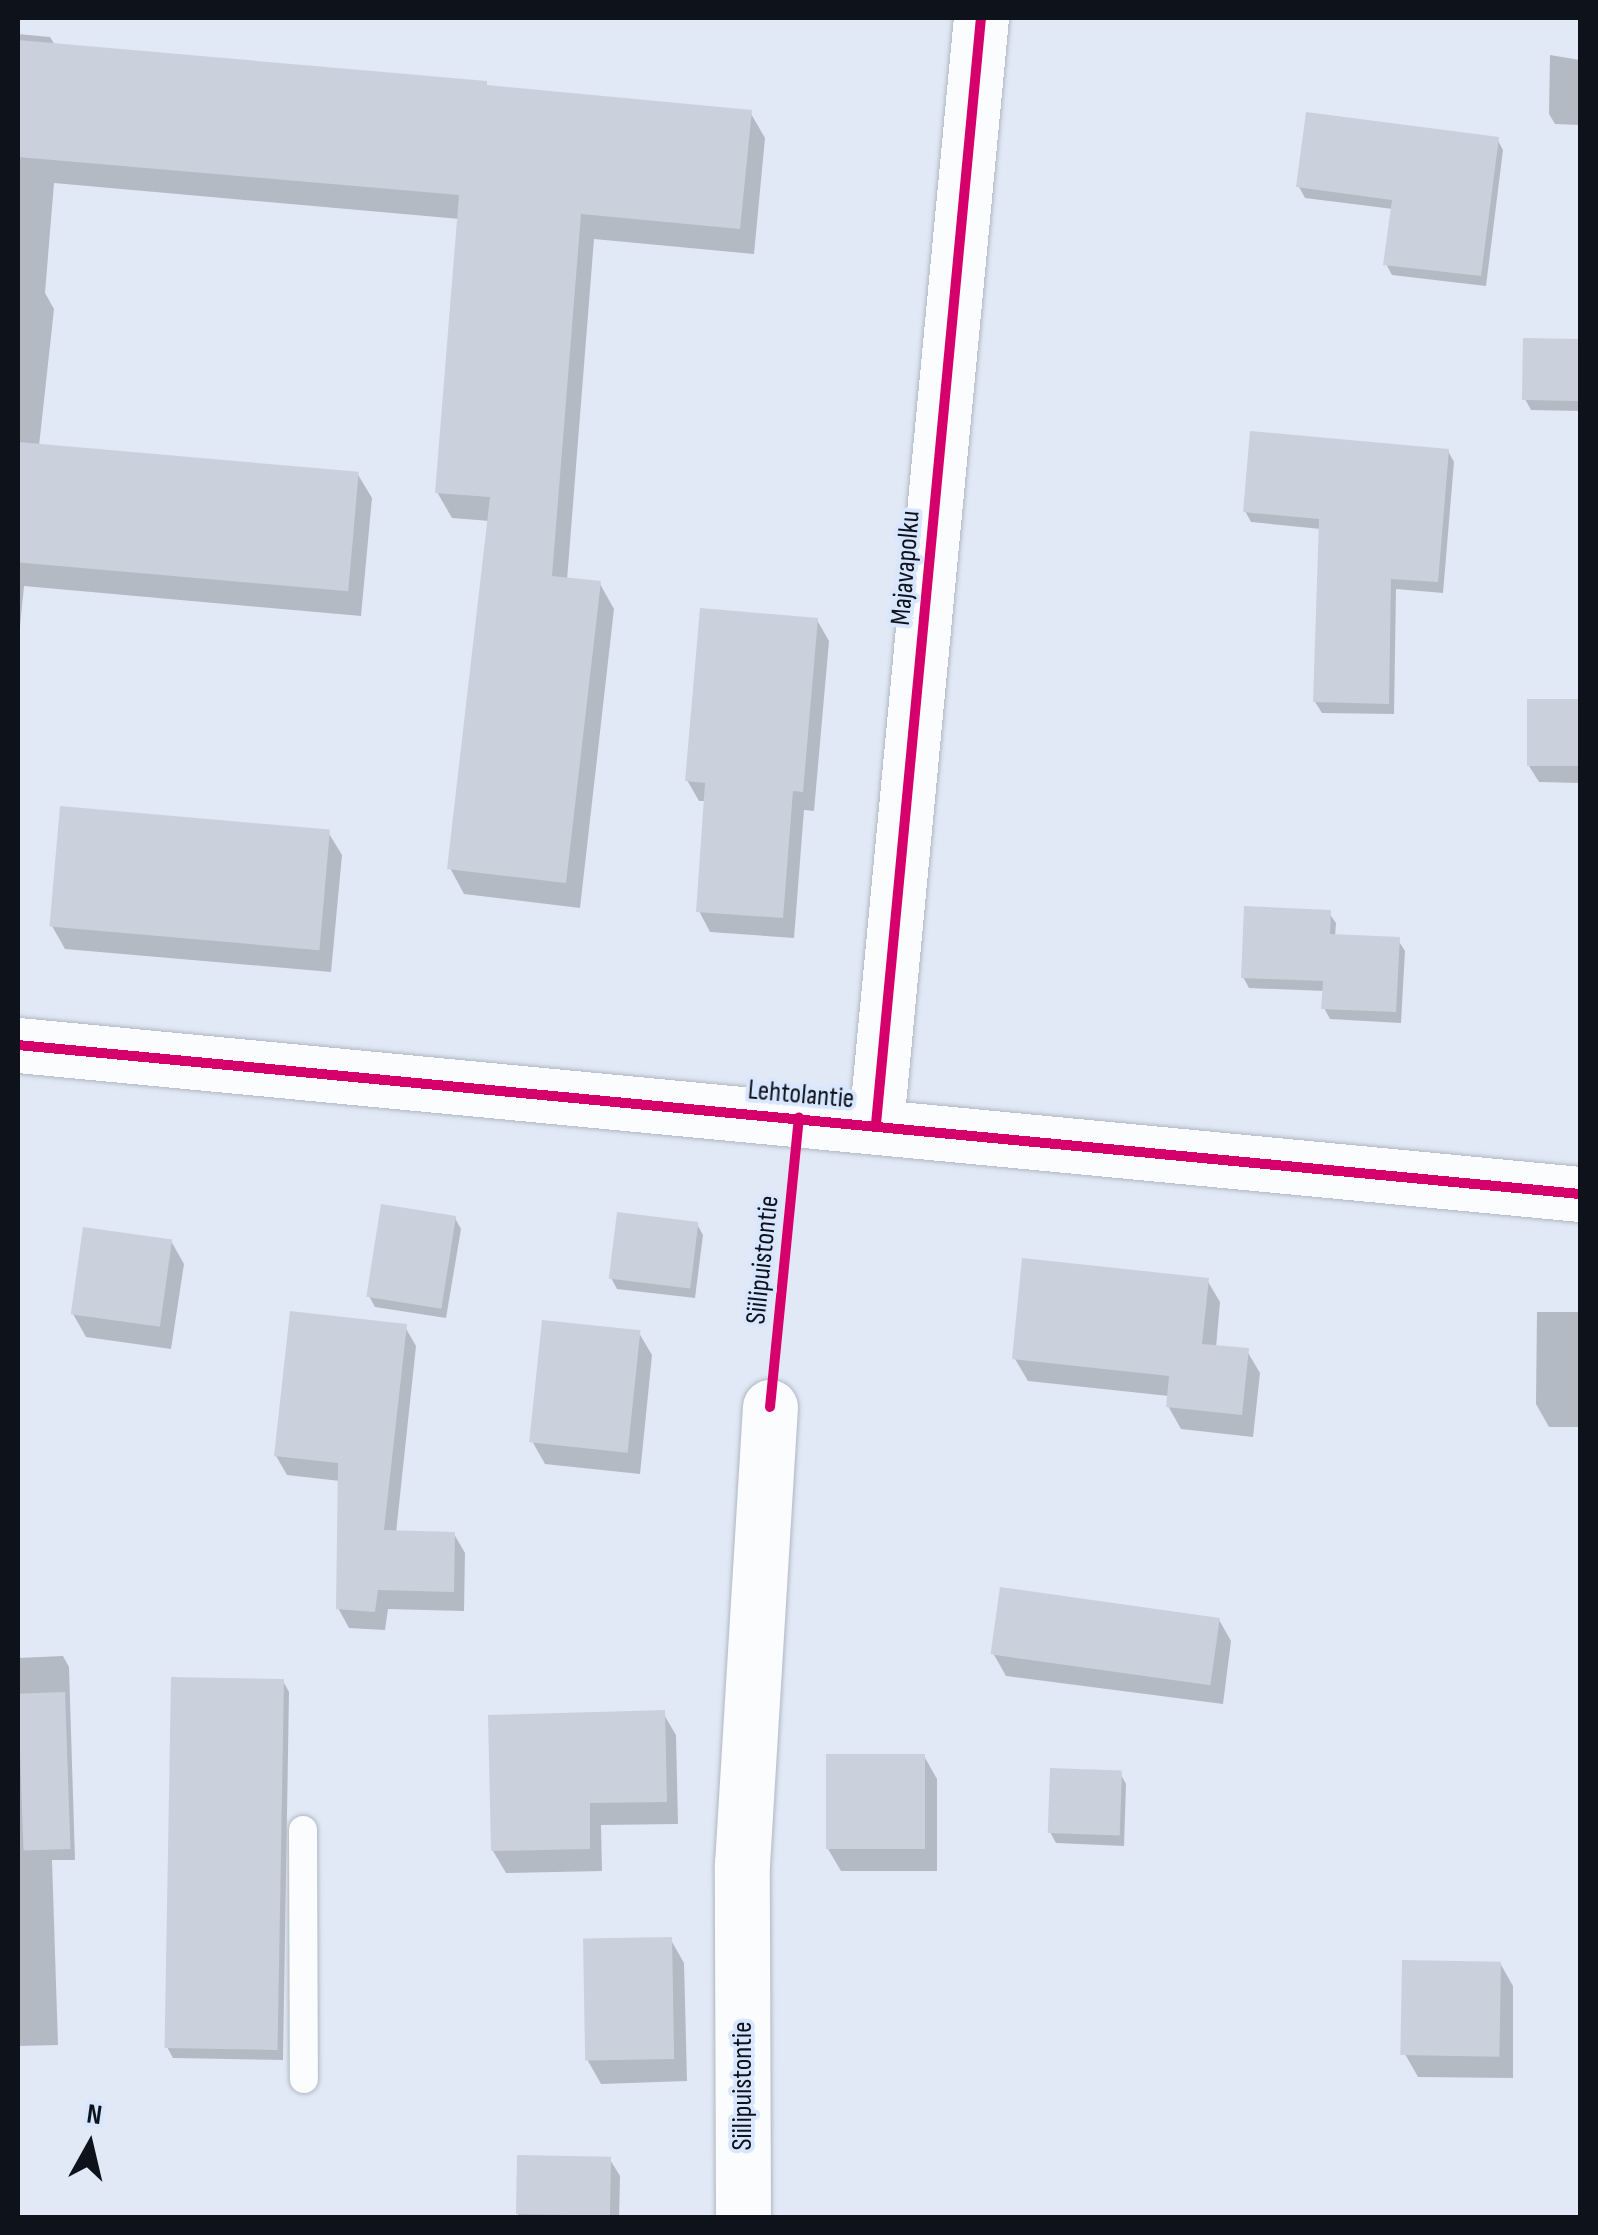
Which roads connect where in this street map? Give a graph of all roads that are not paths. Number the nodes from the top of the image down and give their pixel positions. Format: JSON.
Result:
{"nodes":[{"id":1,"x":969,"y":19,"type":"edge"},
{"id":2,"x":18,"y":1045,"type":"edge"},
{"id":3,"x":876,"y":1124,"type":"junction"},
{"id":4,"x":1580,"y":1194,"type":"edge"},
{"id":5,"x":770,"y":1407,"type":"dead end"},
{"id":6,"x":303,"y":1830,"type":"dead end"},
{"id":7,"x":304,"y":2079,"type":"dead end"},
{"id":8,"x":743,"y":2218,"type":"edge"}],
"edges":[{"from":1,"to":3,"type":"street","name":"Majavapolku"},
{"from":2,"to":3,"type":"street","name":"Lehtolantie"},
{"from":3,"to":4,"type":"street","name":"Lehtolantie"},
{"from":5,"to":8,"type":"street","name":"Siilipuistontie"},
{"from":6,"to":7,"type":"lane"}]}
